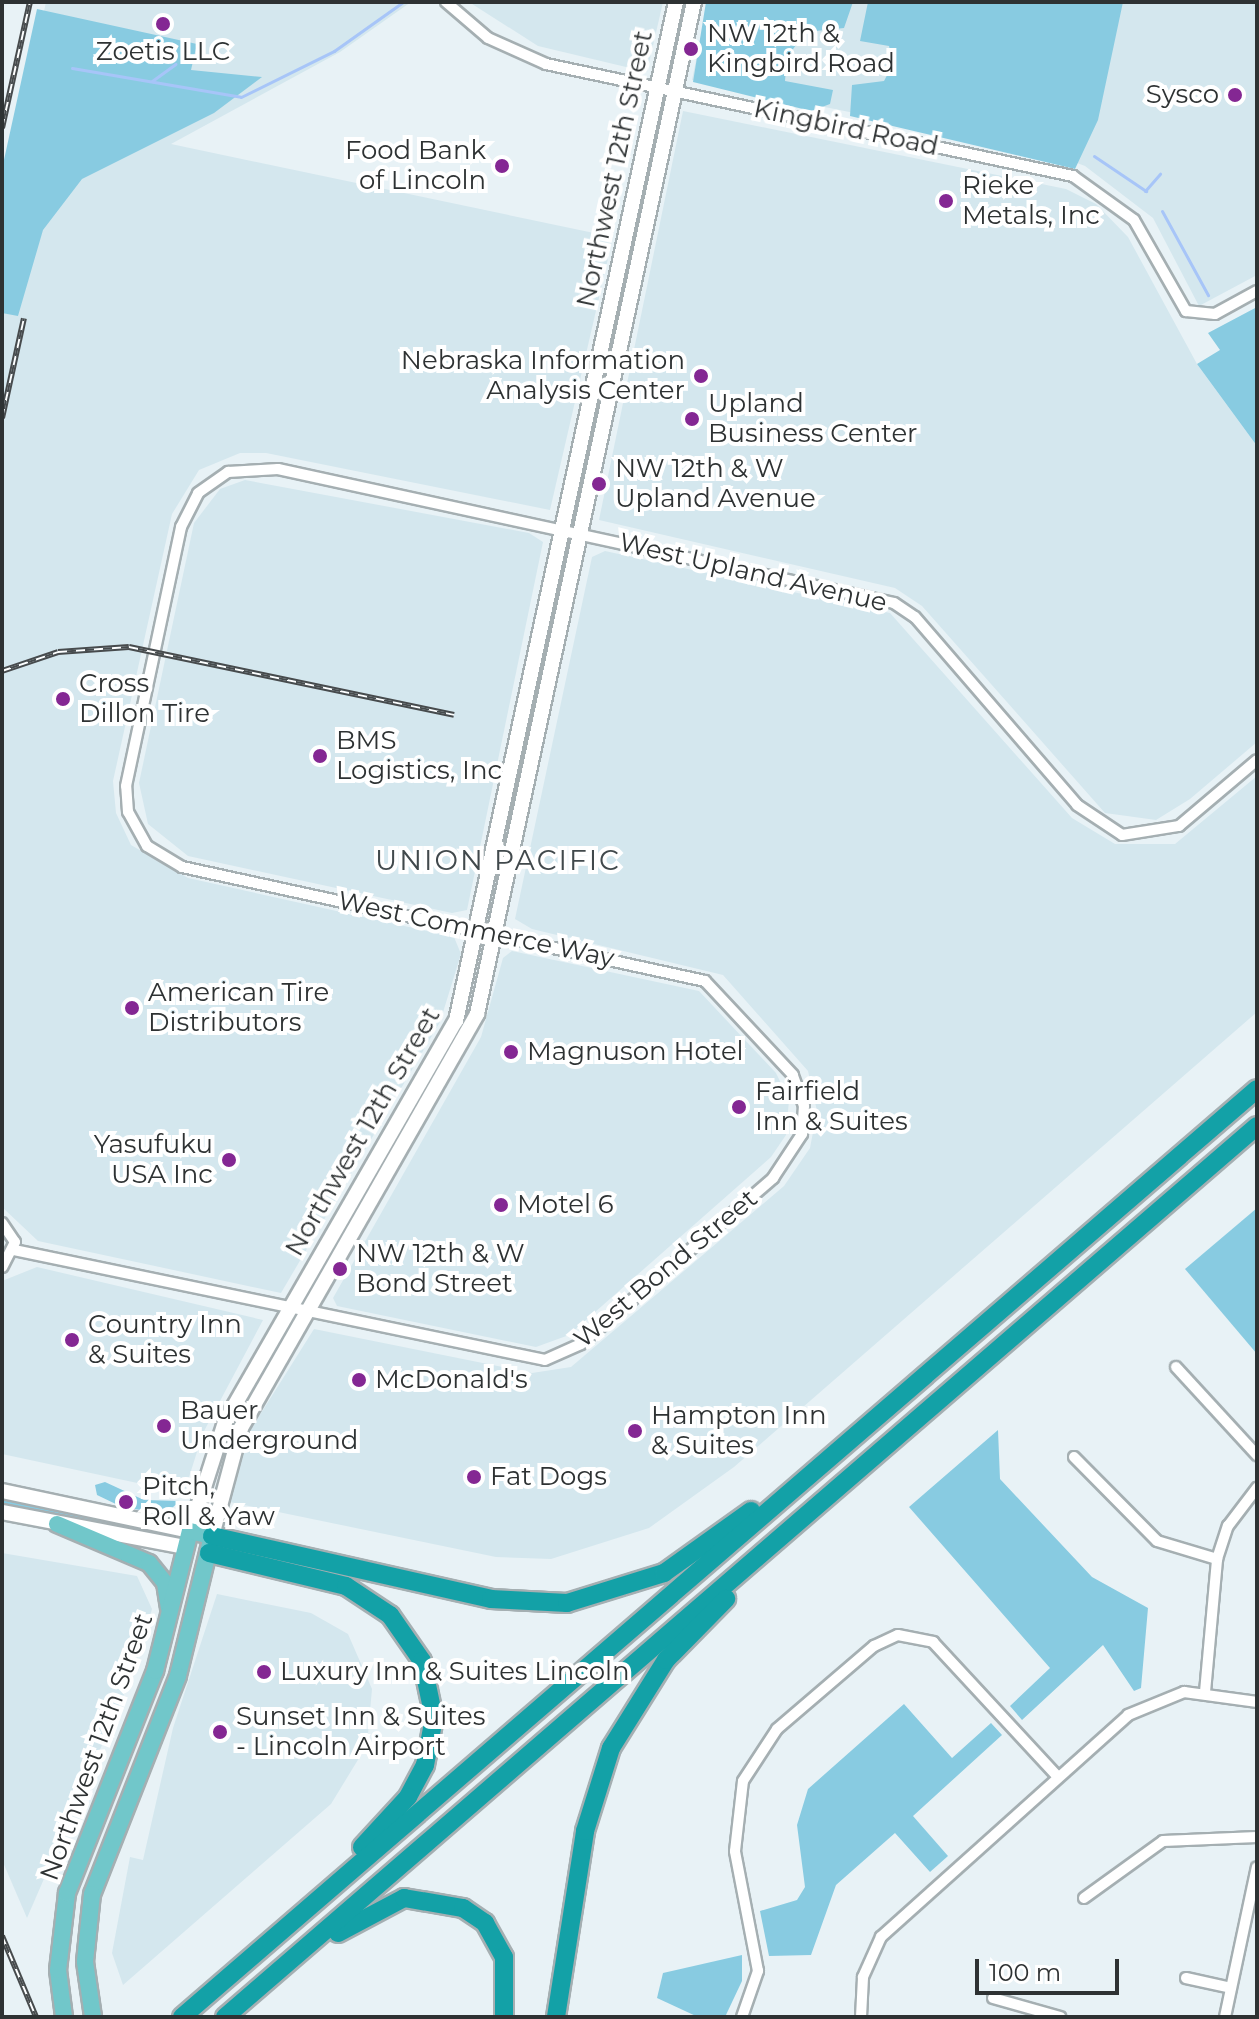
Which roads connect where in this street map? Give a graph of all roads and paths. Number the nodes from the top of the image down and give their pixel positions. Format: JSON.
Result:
{"nodes":[{"id":1,"x":446,"y":2,"type":"edge"},
{"id":2,"x":676,"y":2,"type":"edge"},
{"id":3,"x":694,"y":2,"type":"edge"},
{"id":4,"x":657,"y":88,"type":"junction"},
{"id":5,"x":675,"y":92,"type":"junction"},
{"id":6,"x":1257,"y":291,"type":"edge"},
{"id":7,"x":563,"y":529,"type":"junction"},
{"id":8,"x":580,"y":532,"type":"junction"},
{"id":9,"x":1257,"y":760,"type":"edge"},
{"id":10,"x":126,"y":797,"type":"joint"},
{"id":11,"x":478,"y":931,"type":"junction"},
{"id":12,"x":495,"y":935,"type":"junction"},
{"id":13,"x":1257,"y":1089,"type":"edge"},
{"id":14,"x":804,"y":1106,"type":"joint"},
{"id":15,"x":1257,"y":1126,"type":"edge"},
{"id":16,"x":2,"y":1223,"type":"edge"},
{"id":17,"x":14,"y":1250,"type":"junction"},
{"id":18,"x":2,"y":1267,"type":"edge"},
{"id":19,"x":290,"y":1310,"type":"junction"},
{"id":20,"x":308,"y":1313,"type":"junction"},
{"id":21,"x":1176,"y":1367,"type":"dead end"},
{"id":22,"x":863,"y":1429,"type":"junction"},
{"id":23,"x":883,"y":1447,"type":"junction"},
{"id":24,"x":1257,"y":1455,"type":"edge"},
{"id":25,"x":1074,"y":1457,"type":"dead end"},
{"id":26,"x":1257,"y":1488,"type":"edge"},
{"id":27,"x":2,"y":1491,"type":"edge"},
{"id":28,"x":2,"y":1512,"type":"edge"},
{"id":29,"x":57,"y":1524,"type":"junction"},
{"id":30,"x":188,"y":1539,"type":"junction"},
{"id":31,"x":210,"y":1545,"type":"junction"},
{"id":32,"x":1217,"y":1559,"type":"junction"},
{"id":33,"x":169,"y":1625,"type":"junction"},
{"id":34,"x":1205,"y":1692,"type":"junction"},
{"id":35,"x":1257,"y":1702,"type":"edge"},
{"id":36,"x":1058,"y":1777,"type":"junction"},
{"id":37,"x":1257,"y":1837,"type":"edge"},
{"id":38,"x":1257,"y":1867,"type":"edge"},
{"id":39,"x":1084,"y":1898,"type":"dead end"},
{"id":40,"x":259,"y":1949,"type":"junction"},
{"id":41,"x":1186,"y":1978,"type":"dead end"},
{"id":42,"x":1231,"y":1988,"type":"junction"},
{"id":43,"x":257,"y":1990,"type":"junction"},
{"id":44,"x":993,"y":1998,"type":"dead end"},
{"id":45,"x":64,"y":2017,"type":"edge"},
{"id":46,"x":93,"y":2017,"type":"edge"},
{"id":47,"x":182,"y":2017,"type":"edge"},
{"id":48,"x":225,"y":2017,"type":"edge"},
{"id":49,"x":504,"y":2017,"type":"edge"},
{"id":50,"x":556,"y":2017,"type":"edge"},
{"id":51,"x":742,"y":2017,"type":"edge"},
{"id":52,"x":861,"y":2017,"type":"edge"},
{"id":53,"x":1060,"y":2017,"type":"edge"},
{"id":54,"x":1225,"y":2017,"type":"edge"}],
"edges":[{"from":1,"to":4,"type":"street","name":"Kingbird Road"},
{"from":2,"to":4,"type":"main road","name":"Northwest 12th Street"},
{"from":3,"to":5,"type":"main road","name":"Northwest 12th Street"},
{"from":4,"to":5,"type":"street","name":"Kingbird Road"},
{"from":4,"to":7,"type":"main road","name":"Northwest 12th Street"},
{"from":5,"to":6,"type":"street","name":"Kingbird Road"},
{"from":5,"to":8,"type":"main road","name":"Northwest 12th Street"},
{"from":7,"to":8,"type":"street","name":"West Upland Avenue"},
{"from":7,"to":10,"type":"street","name":"West Upland Avenue"},
{"from":7,"to":11,"type":"main road","name":"Northwest 12th Street"},
{"from":8,"to":9,"type":"street","name":"West Upland Avenue"},
{"from":8,"to":12,"type":"main road","name":"Northwest 12th Street"},
{"from":10,"to":11,"type":"street","name":"West Commerce Way"},
{"from":11,"to":12,"type":"street","name":"West Commerce Way"},
{"from":11,"to":19,"type":"main road","name":"Northwest 12th Street"},
{"from":12,"to":14,"type":"street","name":"West Commerce Way"},
{"from":12,"to":20,"type":"main road","name":"Northwest 12th Street"},
{"from":13,"to":22,"type":"highway"},
{"from":14,"to":20,"type":"street","name":"West Bond Street"},
{"from":15,"to":23,"type":"highway"},
{"from":16,"to":17,"type":"street"},
{"from":17,"to":18,"type":"street"},
{"from":17,"to":19,"type":"street","name":"West Bond Street"},
{"from":19,"to":20,"type":"street","name":"West Bond Street"},
{"from":19,"to":30,"type":"main road","name":"Northwest 12th Street"},
{"from":20,"to":31,"type":"main road","name":"Northwest 12th Street"},
{"from":21,"to":24,"type":"street"},
{"from":22,"to":31,"type":"highway"},
{"from":22,"to":40,"type":"highway"},
{"from":23,"to":43,"type":"highway"},
{"from":23,"to":50,"type":"highway"},
{"from":25,"to":32,"type":"street"},
{"from":26,"to":32,"type":"street"},
{"from":27,"to":30,"type":"main road"},
{"from":28,"to":29,"type":"main road"},
{"from":29,"to":30,"type":"main road"},
{"from":29,"to":33,"type":"main road"},
{"from":30,"to":31,"type":"main road"},
{"from":30,"to":33,"type":"main road","name":"Northwest 12th Street"},
{"from":31,"to":40,"type":"highway"},
{"from":31,"to":46,"type":"main road","name":"Northwest 12th Street"},
{"from":32,"to":34,"type":"street"},
{"from":33,"to":45,"type":"main road","name":"Northwest 12th Street"},
{"from":34,"to":35,"type":"street"},
{"from":34,"to":36,"type":"street"},
{"from":36,"to":51,"type":"street"},
{"from":36,"to":52,"type":"street"},
{"from":37,"to":39,"type":"street"},
{"from":38,"to":42,"type":"street"},
{"from":40,"to":47,"type":"highway"},
{"from":41,"to":42,"type":"street"},
{"from":42,"to":54,"type":"street"},
{"from":43,"to":48,"type":"highway"},
{"from":43,"to":49,"type":"highway"},
{"from":44,"to":53,"type":"street"}]}
